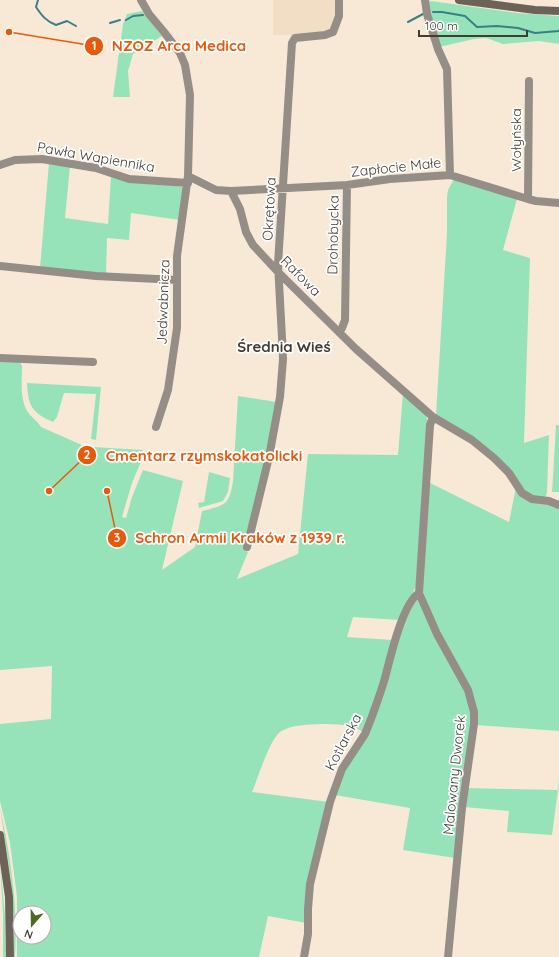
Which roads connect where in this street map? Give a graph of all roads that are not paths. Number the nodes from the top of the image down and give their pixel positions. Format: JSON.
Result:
{"nodes":[{"id":1,"x":141,"y":0,"type":"edge"},
{"id":2,"x":339,"y":0,"type":"edge"},
{"id":3,"x":425,"y":0,"type":"edge"},
{"id":4,"x":459,"y":0,"type":"edge"},
{"id":5,"x":559,"y":11,"type":"edge"},
{"id":6,"x":529,"y":81,"type":"dead end"},
{"id":7,"x":0,"y":165,"type":"edge"},
{"id":8,"x":450,"y":174,"type":"junction"},
{"id":9,"x":188,"y":180,"type":"junction"},
{"id":10,"x":347,"y":185,"type":"junction"},
{"id":11,"x":283,"y":187,"type":"junction"},
{"id":12,"x":231,"y":191,"type":"junction"},
{"id":13,"x":528,"y":199,"type":"junction"},
{"id":14,"x":559,"y":203,"type":"edge"},
{"id":15,"x":0,"y":266,"type":"edge"},
{"id":16,"x":279,"y":273,"type":"junction"},
{"id":17,"x":177,"y":280,"type":"junction"},
{"id":18,"x":339,"y":332,"type":"junction"},
{"id":19,"x":0,"y":358,"type":"edge"},
{"id":20,"x":93,"y":362,"type":"dead end"},
{"id":21,"x":433,"y":418,"type":"junction"},
{"id":22,"x":156,"y":428,"type":"dead end"},
{"id":23,"x":559,"y":505,"type":"edge"},
{"id":24,"x":247,"y":546,"type":"dead end"},
{"id":25,"x":419,"y":593,"type":"junction"},
{"id":26,"x":0,"y":835,"type":"edge"},
{"id":27,"x":10,"y":957,"type":"edge"},
{"id":28,"x":304,"y":957,"type":"edge"},
{"id":29,"x":448,"y":957,"type":"edge"}],
"edges":[{"from":1,"to":9,"type":"street"},
{"from":2,"to":11,"type":"street","name":"Okrętowa"},
{"from":3,"to":8,"type":"street"},
{"from":4,"to":5,"type":"main road"},
{"from":6,"to":13,"type":"street","name":"Wołyńska"},
{"from":7,"to":9,"type":"street","name":"Pawła Wapiennika"},
{"from":8,"to":10,"type":"street","name":"Zapłocie Małe"},
{"from":8,"to":13,"type":"street","name":"Zapłocie Małe"},
{"from":9,"to":12,"type":"street"},
{"from":9,"to":17,"type":"street","name":"Jedwabnicza"},
{"from":10,"to":11,"type":"street","name":"Zapłocie Małe"},
{"from":10,"to":18,"type":"street","name":"Drohobycka"},
{"from":11,"to":12,"type":"street","name":"Zapłocie Małe"},
{"from":11,"to":16,"type":"street","name":"Okrętowa"},
{"from":12,"to":16,"type":"street","name":"Rafowa"},
{"from":13,"to":14,"type":"street","name":"Zapłocie Małe"},
{"from":15,"to":17,"type":"street"},
{"from":16,"to":18,"type":"street","name":"Rafowa"},
{"from":16,"to":24,"type":"street","name":"Okrętowa"},
{"from":17,"to":22,"type":"street","name":"Jedwabnicza"},
{"from":18,"to":21,"type":"street","name":"Rafowa"},
{"from":19,"to":20,"type":"street"},
{"from":21,"to":23,"type":"street","name":"Rafowa"},
{"from":21,"to":25,"type":"street","name":"Malowany Dworek"},
{"from":25,"to":28,"type":"street","name":"Kotlarska"},
{"from":25,"to":29,"type":"street","name":"Malowany Dworek"},
{"from":26,"to":27,"type":"main road"}]}
